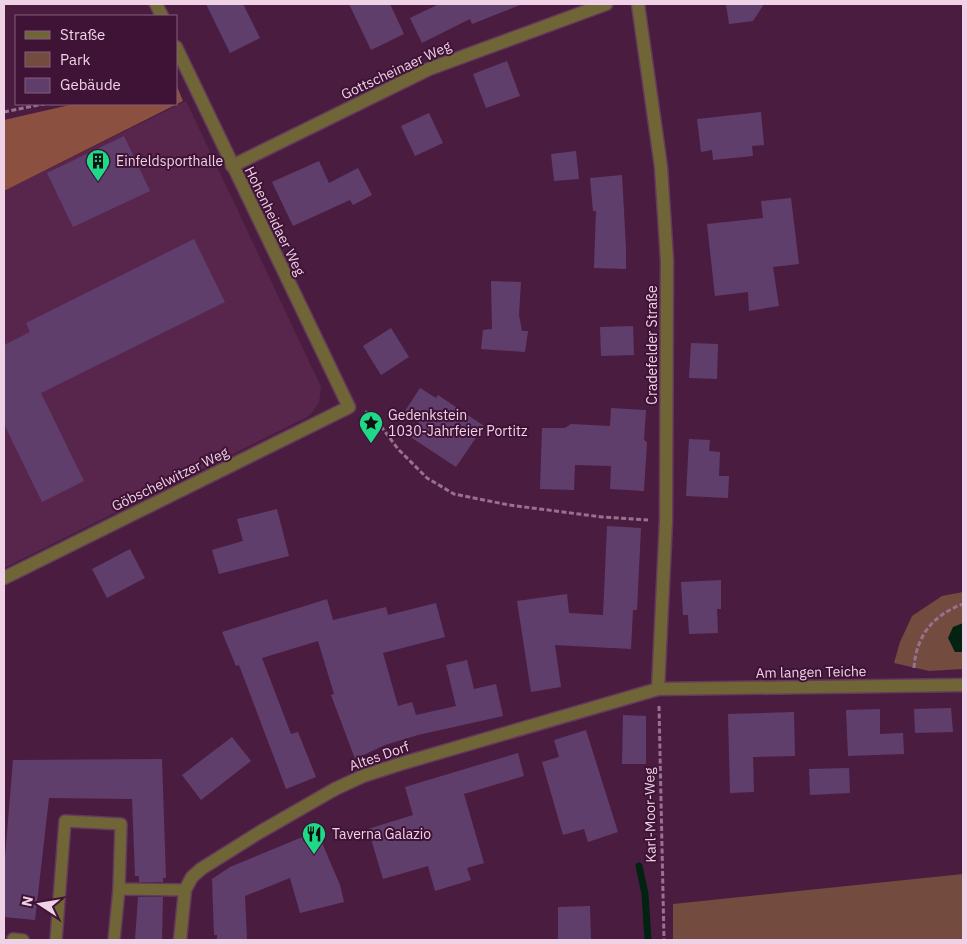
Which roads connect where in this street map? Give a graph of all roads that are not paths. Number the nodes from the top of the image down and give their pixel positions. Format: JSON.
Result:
{"nodes":[{"id":1,"x":606,"y":4,"type":"edge"},
{"id":2,"x":638,"y":4,"type":"edge"},
{"id":3,"x":178,"y":51,"type":"edge"},
{"id":4,"x":232,"y":166,"type":"junction"},
{"id":5,"x":349,"y":407,"type":"joint"},
{"id":6,"x":4,"y":578,"type":"edge"},
{"id":7,"x":963,"y":685,"type":"edge"},
{"id":8,"x":658,"y":689,"type":"junction"},
{"id":9,"x":119,"y":890,"type":"junction"},
{"id":10,"x":185,"y":890,"type":"junction"},
{"id":11,"x":56,"y":940,"type":"edge"},
{"id":12,"x":114,"y":940,"type":"edge"},
{"id":13,"x":180,"y":940,"type":"edge"}],
"edges":[{"from":1,"to":4,"type":"street","name":"Gottscheinaer Weg"},
{"from":2,"to":8,"type":"street","name":"Cradefelder Straße"},
{"from":3,"to":4,"type":"street","name":"Hohenheidaer Weg"},
{"from":4,"to":5,"type":"street","name":"Hohenheidaer Weg"},
{"from":5,"to":6,"type":"street","name":"Göbschelwitzer Weg"},
{"from":7,"to":8,"type":"street","name":"Am langen Teiche"},
{"from":8,"to":10,"type":"street","name":"Altes Dorf"},
{"from":9,"to":10,"type":"lane"},
{"from":9,"to":11,"type":"lane"},
{"from":9,"to":12,"type":"lane"},
{"from":10,"to":13,"type":"street"}]}
